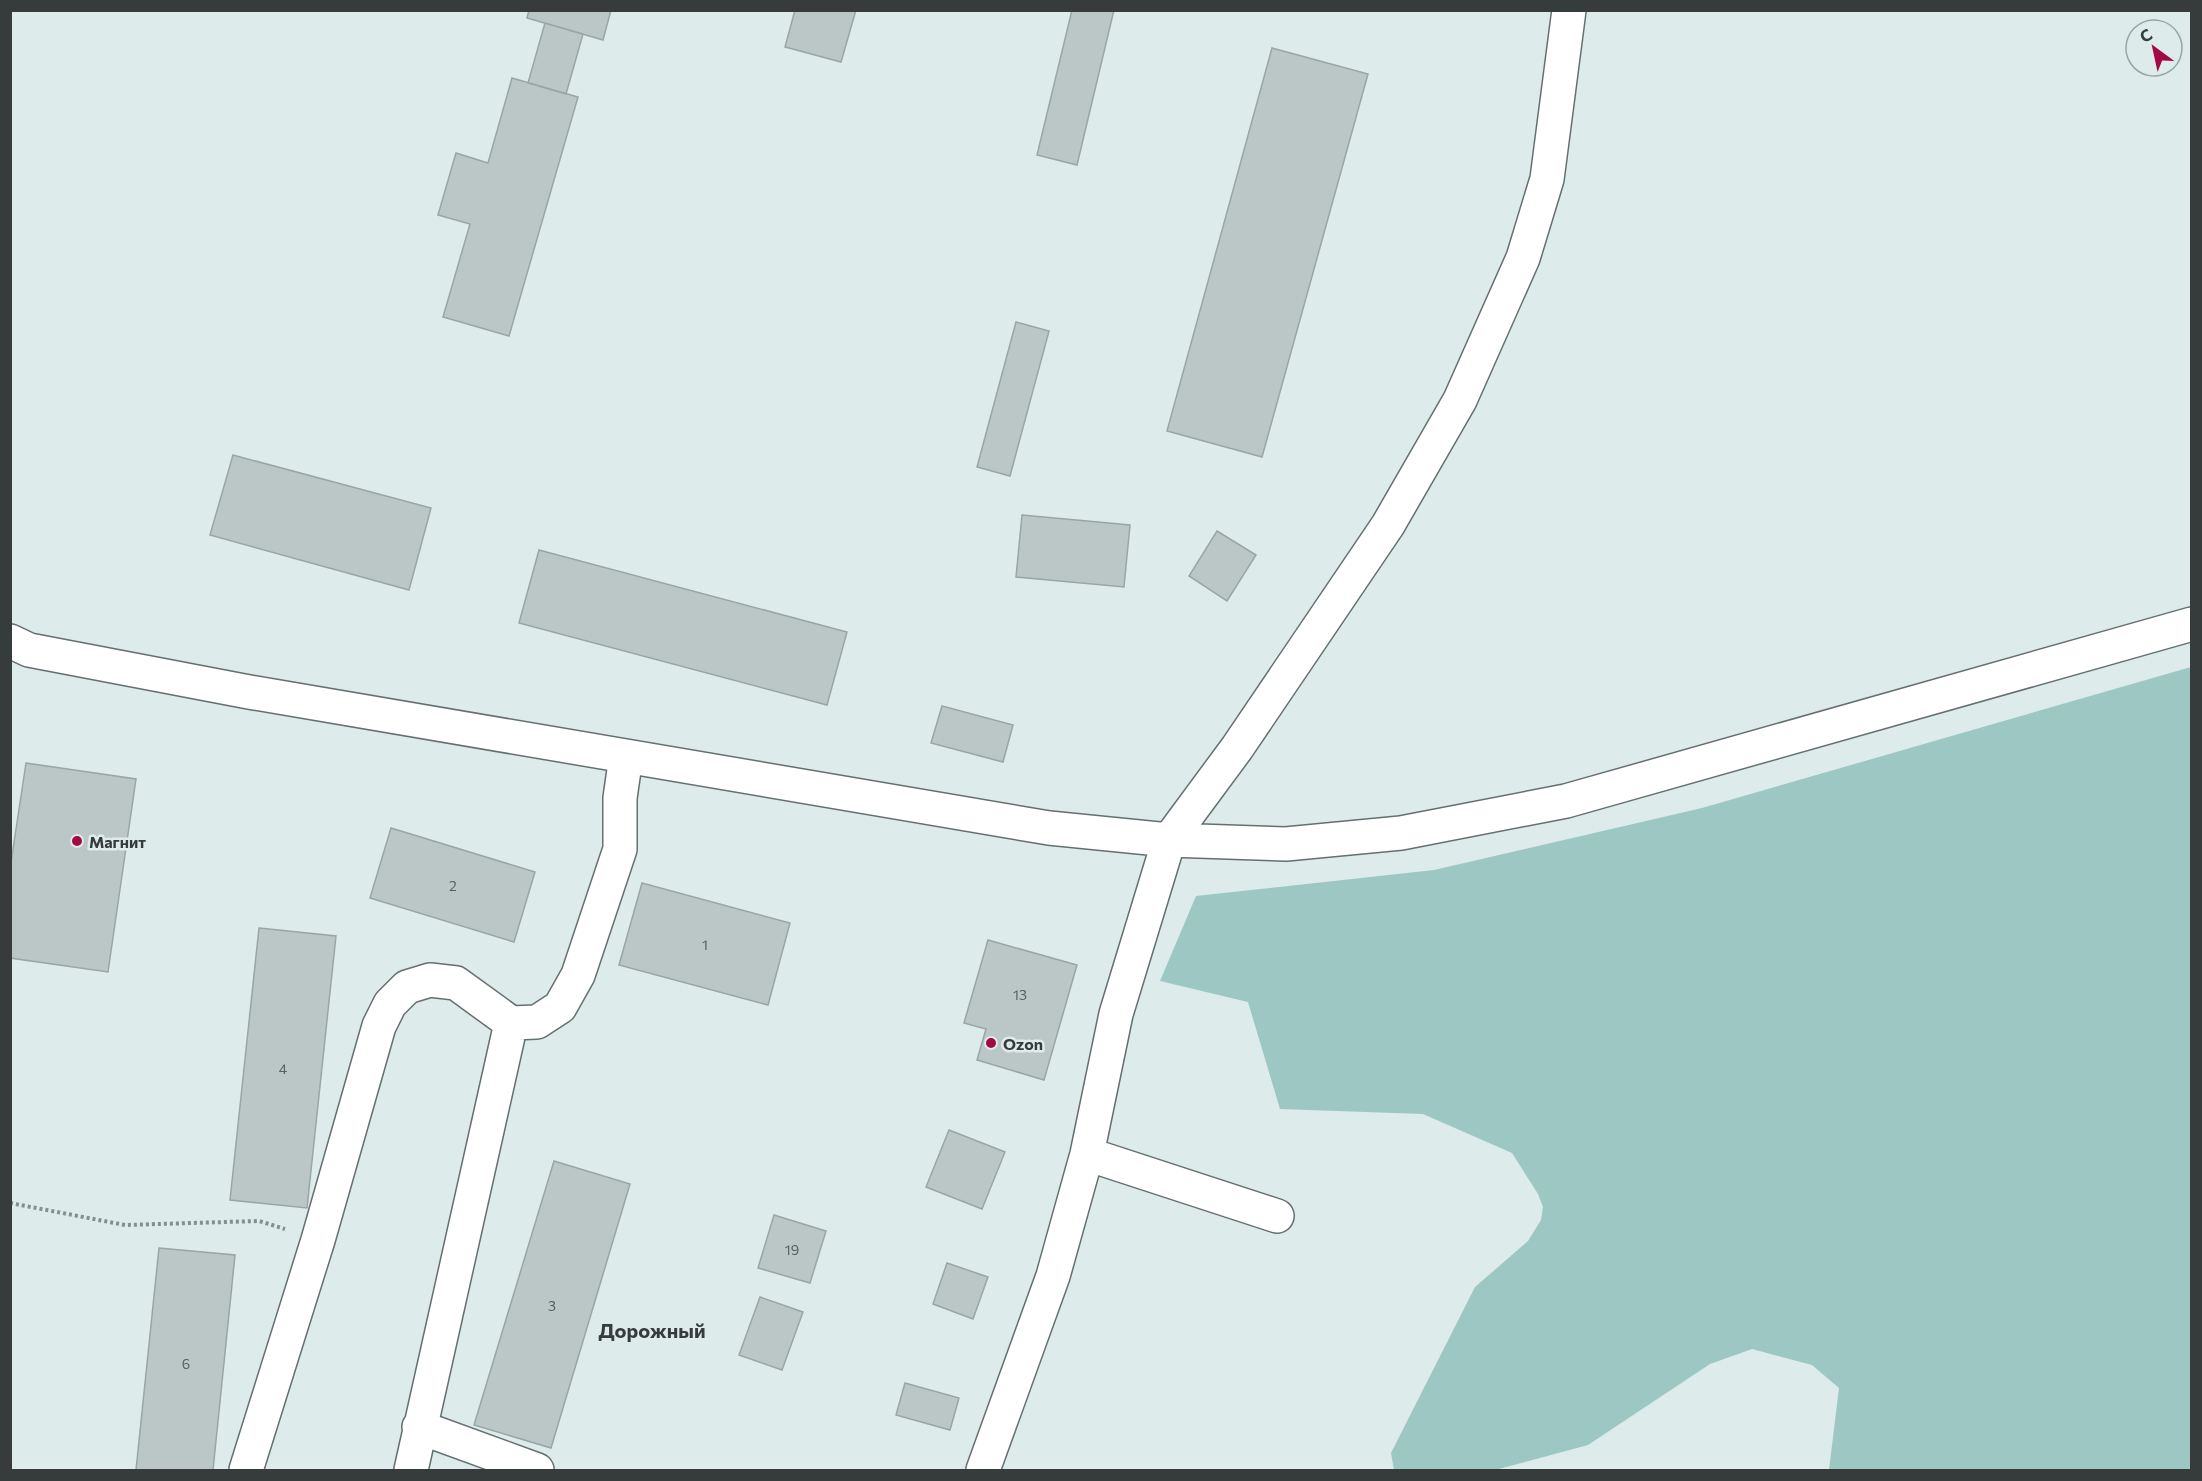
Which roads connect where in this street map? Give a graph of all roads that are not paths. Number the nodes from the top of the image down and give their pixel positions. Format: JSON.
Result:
{"nodes":[{"id":1,"x":1569,"y":10,"type":"edge"},
{"id":2,"x":2192,"y":624,"type":"edge"},
{"id":3,"x":17,"y":648,"type":"edge"},
{"id":4,"x":626,"y":756,"type":"junction"},
{"id":5,"x":1170,"y":840,"type":"junction"},
{"id":6,"x":511,"y":1023,"type":"junction"},
{"id":7,"x":1086,"y":1154,"type":"junction"},
{"id":8,"x":1277,"y":1216,"type":"dead end"},
{"id":9,"x":419,"y":1427,"type":"junction"},
{"id":10,"x":246,"y":1470,"type":"edge"},
{"id":11,"x":411,"y":1470,"type":"edge"},
{"id":12,"x":537,"y":1470,"type":"edge"},
{"id":13,"x":983,"y":1470,"type":"edge"}],
"edges":[{"from":1,"to":5,"type":"street"},
{"from":2,"to":5,"type":"street"},
{"from":3,"to":4,"type":"street"},
{"from":4,"to":5,"type":"street"},
{"from":4,"to":6,"type":"street"},
{"from":5,"to":7,"type":"street"},
{"from":6,"to":9,"type":"street"},
{"from":6,"to":10,"type":"street"},
{"from":7,"to":8,"type":"street"},
{"from":7,"to":13,"type":"street"},
{"from":9,"to":11,"type":"street"},
{"from":9,"to":12,"type":"street"}]}
